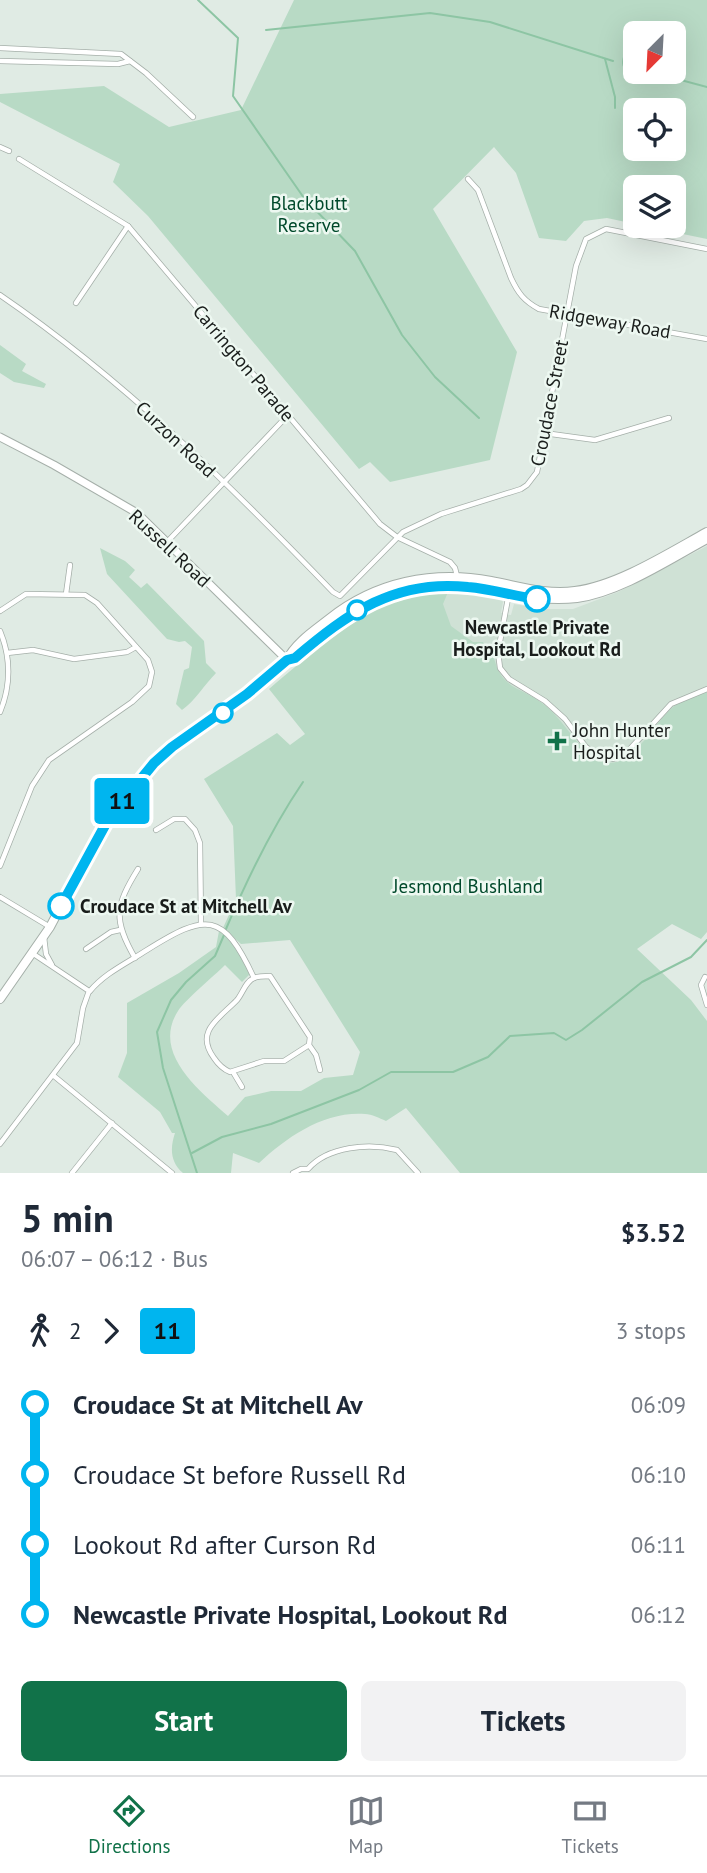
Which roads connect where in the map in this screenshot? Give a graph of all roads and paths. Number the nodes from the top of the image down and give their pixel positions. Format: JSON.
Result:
{"nodes":[{"id":1,"x":0,"y":48,"type":"edge"},
{"id":2,"x":0,"y":61,"type":"edge"},
{"id":3,"x":130,"y":61,"type":"junction"},
{"id":4,"x":193,"y":117,"type":"dead end"},
{"id":5,"x":0,"y":147,"type":"edge"},
{"id":6,"x":9,"y":151,"type":"dead end"},
{"id":7,"x":19,"y":159,"type":"dead end"},
{"id":8,"x":468,"y":179,"type":"dead end"},
{"id":9,"x":128,"y":226,"type":"junction"},
{"id":10,"x":707,"y":249,"type":"edge"},
{"id":11,"x":0,"y":295,"type":"edge"},
{"id":12,"x":76,"y":303,"type":"dead end"},
{"id":13,"x":566,"y":313,"type":"junction"},
{"id":14,"x":707,"y":339,"type":"edge"},
{"id":15,"x":288,"y":415,"type":"junction"},
{"id":16,"x":669,"y":418,"type":"dead end"},
{"id":17,"x":544,"y":433,"type":"junction"},
{"id":18,"x":0,"y":437,"type":"edge"},
{"id":19,"x":223,"y":483,"type":"junction"},
{"id":20,"x":707,"y":532,"type":"edge"},
{"id":21,"x":397,"y":537,"type":"junction"},
{"id":22,"x":707,"y":539,"type":"edge"},
{"id":23,"x":167,"y":542,"type":"junction"},
{"id":24,"x":70,"y":565,"type":"dead end"},
{"id":25,"x":457,"y":576,"type":"junction"},
{"id":26,"x":510,"y":589,"type":"junction"},
{"id":27,"x":65,"y":594,"type":"junction"},
{"id":28,"x":340,"y":596,"type":"joint"},
{"id":29,"x":0,"y":611,"type":"edge"},
{"id":30,"x":0,"y":631,"type":"edge"},
{"id":31,"x":273,"y":646,"type":"junction"},
{"id":32,"x":136,"y":647,"type":"junction"},
{"id":33,"x":296,"y":647,"type":"junction"},
{"id":34,"x":7,"y":653,"type":"junction"},
{"id":35,"x":287,"y":660,"type":"junction"},
{"id":36,"x":707,"y":689,"type":"edge"},
{"id":37,"x":0,"y":712,"type":"edge"},
{"id":38,"x":156,"y":830,"type":"dead end"},
{"id":39,"x":0,"y":866,"type":"edge"},
{"id":40,"x":138,"y":869,"type":"dead end"},
{"id":41,"x":0,"y":897,"type":"edge"},
{"id":42,"x":201,"y":924,"type":"junction"},
{"id":43,"x":50,"y":927,"type":"junction"},
{"id":44,"x":120,"y":930,"type":"junction"},
{"id":45,"x":44,"y":936,"type":"junction"},
{"id":46,"x":86,"y":949,"type":"dead end"},
{"id":47,"x":32,"y":954,"type":"junction"},
{"id":48,"x":135,"y":958,"type":"junction"},
{"id":49,"x":52,"y":965,"type":"junction"},
{"id":50,"x":705,"y":977,"type":"dead end"},
{"id":51,"x":254,"y":978,"type":"junction"},
{"id":52,"x":89,"y":991,"type":"junction"},
{"id":53,"x":0,"y":999,"type":"edge"},
{"id":54,"x":707,"y":1005,"type":"edge"},
{"id":55,"x":309,"y":1045,"type":"junction"},
{"id":56,"x":320,"y":1070,"type":"dead end"},
{"id":57,"x":233,"y":1072,"type":"junction"},
{"id":58,"x":54,"y":1076,"type":"junction"},
{"id":59,"x":242,"y":1087,"type":"dead end"},
{"id":60,"x":112,"y":1123,"type":"junction"},
{"id":61,"x":0,"y":1144,"type":"edge"},
{"id":62,"x":310,"y":1171,"type":"edge"},
{"id":63,"x":72,"y":1173,"type":"edge"},
{"id":64,"x":172,"y":1173,"type":"edge"},
{"id":65,"x":293,"y":1173,"type":"edge"},
{"id":66,"x":418,"y":1173,"type":"edge"}],
"edges":[{"from":1,"to":3,"type":"street"},
{"from":2,"to":3,"type":"street"},
{"from":3,"to":4,"type":"street"},
{"from":5,"to":6,"type":"street"},
{"from":7,"to":9,"type":"street","name":"Carrington Parade"},
{"from":8,"to":13,"type":"street","name":"Ridgeway Road"},
{"from":9,"to":12,"type":"street"},
{"from":9,"to":15,"type":"street","name":"Carrington Parade"},
{"from":10,"to":13,"type":"street","name":"Croudace Street"},
{"from":11,"to":19,"type":"street","name":"Curzon Road"},
{"from":13,"to":14,"type":"street","name":"Ridgeway Road"},
{"from":13,"to":17,"type":"street","name":"Croudace Street"},
{"from":15,"to":19,"type":"street"},
{"from":15,"to":21,"type":"street","name":"Carrington Parade"},
{"from":16,"to":17,"type":"street"},
{"from":17,"to":21,"type":"street","name":"Croudace Street"},
{"from":18,"to":23,"type":"main road","name":"Russell Road"},
{"from":19,"to":23,"type":"street"},
{"from":19,"to":28,"type":"street","name":"Curzon Road"},
{"from":20,"to":26,"type":"highway"},
{"from":21,"to":25,"type":"street","name":"Carrington Parade"},
{"from":21,"to":28,"type":"street","name":"Croudace Street"},
{"from":22,"to":26,"type":"highway"},
{"from":23,"to":31,"type":"main road","name":"Russell Road"},
{"from":24,"to":27,"type":"street"},
{"from":25,"to":26,"type":"highway"},
{"from":25,"to":33,"type":"highway"},
{"from":26,"to":35,"type":"highway"},
{"from":26,"to":36,"type":"street"},
{"from":27,"to":29,"type":"street"},
{"from":27,"to":32,"type":"street"},
{"from":30,"to":34,"type":"street"},
{"from":31,"to":33,"type":"main road"},
{"from":31,"to":35,"type":"main road","name":"Russell Road"},
{"from":32,"to":34,"type":"street"},
{"from":32,"to":39,"type":"street"},
{"from":33,"to":35,"type":"highway"},
{"from":34,"to":37,"type":"street"},
{"from":35,"to":43,"type":"highway"},
{"from":38,"to":42,"type":"street"},
{"from":40,"to":44,"type":"street"},
{"from":41,"to":43,"type":"street"},
{"from":42,"to":48,"type":"street"},
{"from":42,"to":51,"type":"street"},
{"from":43,"to":45,"type":"highway"},
{"from":44,"to":46,"type":"street"},
{"from":44,"to":48,"type":"street"},
{"from":45,"to":47,"type":"highway"},
{"from":45,"to":49,"type":"street"},
{"from":47,"to":49,"type":"street"},
{"from":47,"to":53,"type":"highway"},
{"from":48,"to":52,"type":"street"},
{"from":49,"to":52,"type":"street"},
{"from":50,"to":54,"type":"street"},
{"from":51,"to":55,"type":"street"},
{"from":51,"to":57,"type":"street"},
{"from":52,"to":58,"type":"street"},
{"from":55,"to":56,"type":"street"},
{"from":55,"to":57,"type":"street"},
{"from":57,"to":59,"type":"street"},
{"from":58,"to":60,"type":"street"},
{"from":58,"to":61,"type":"street"},
{"from":60,"to":63,"type":"street"},
{"from":60,"to":64,"type":"street"},
{"from":62,"to":65,"type":"street"},
{"from":62,"to":66,"type":"street"}]}
